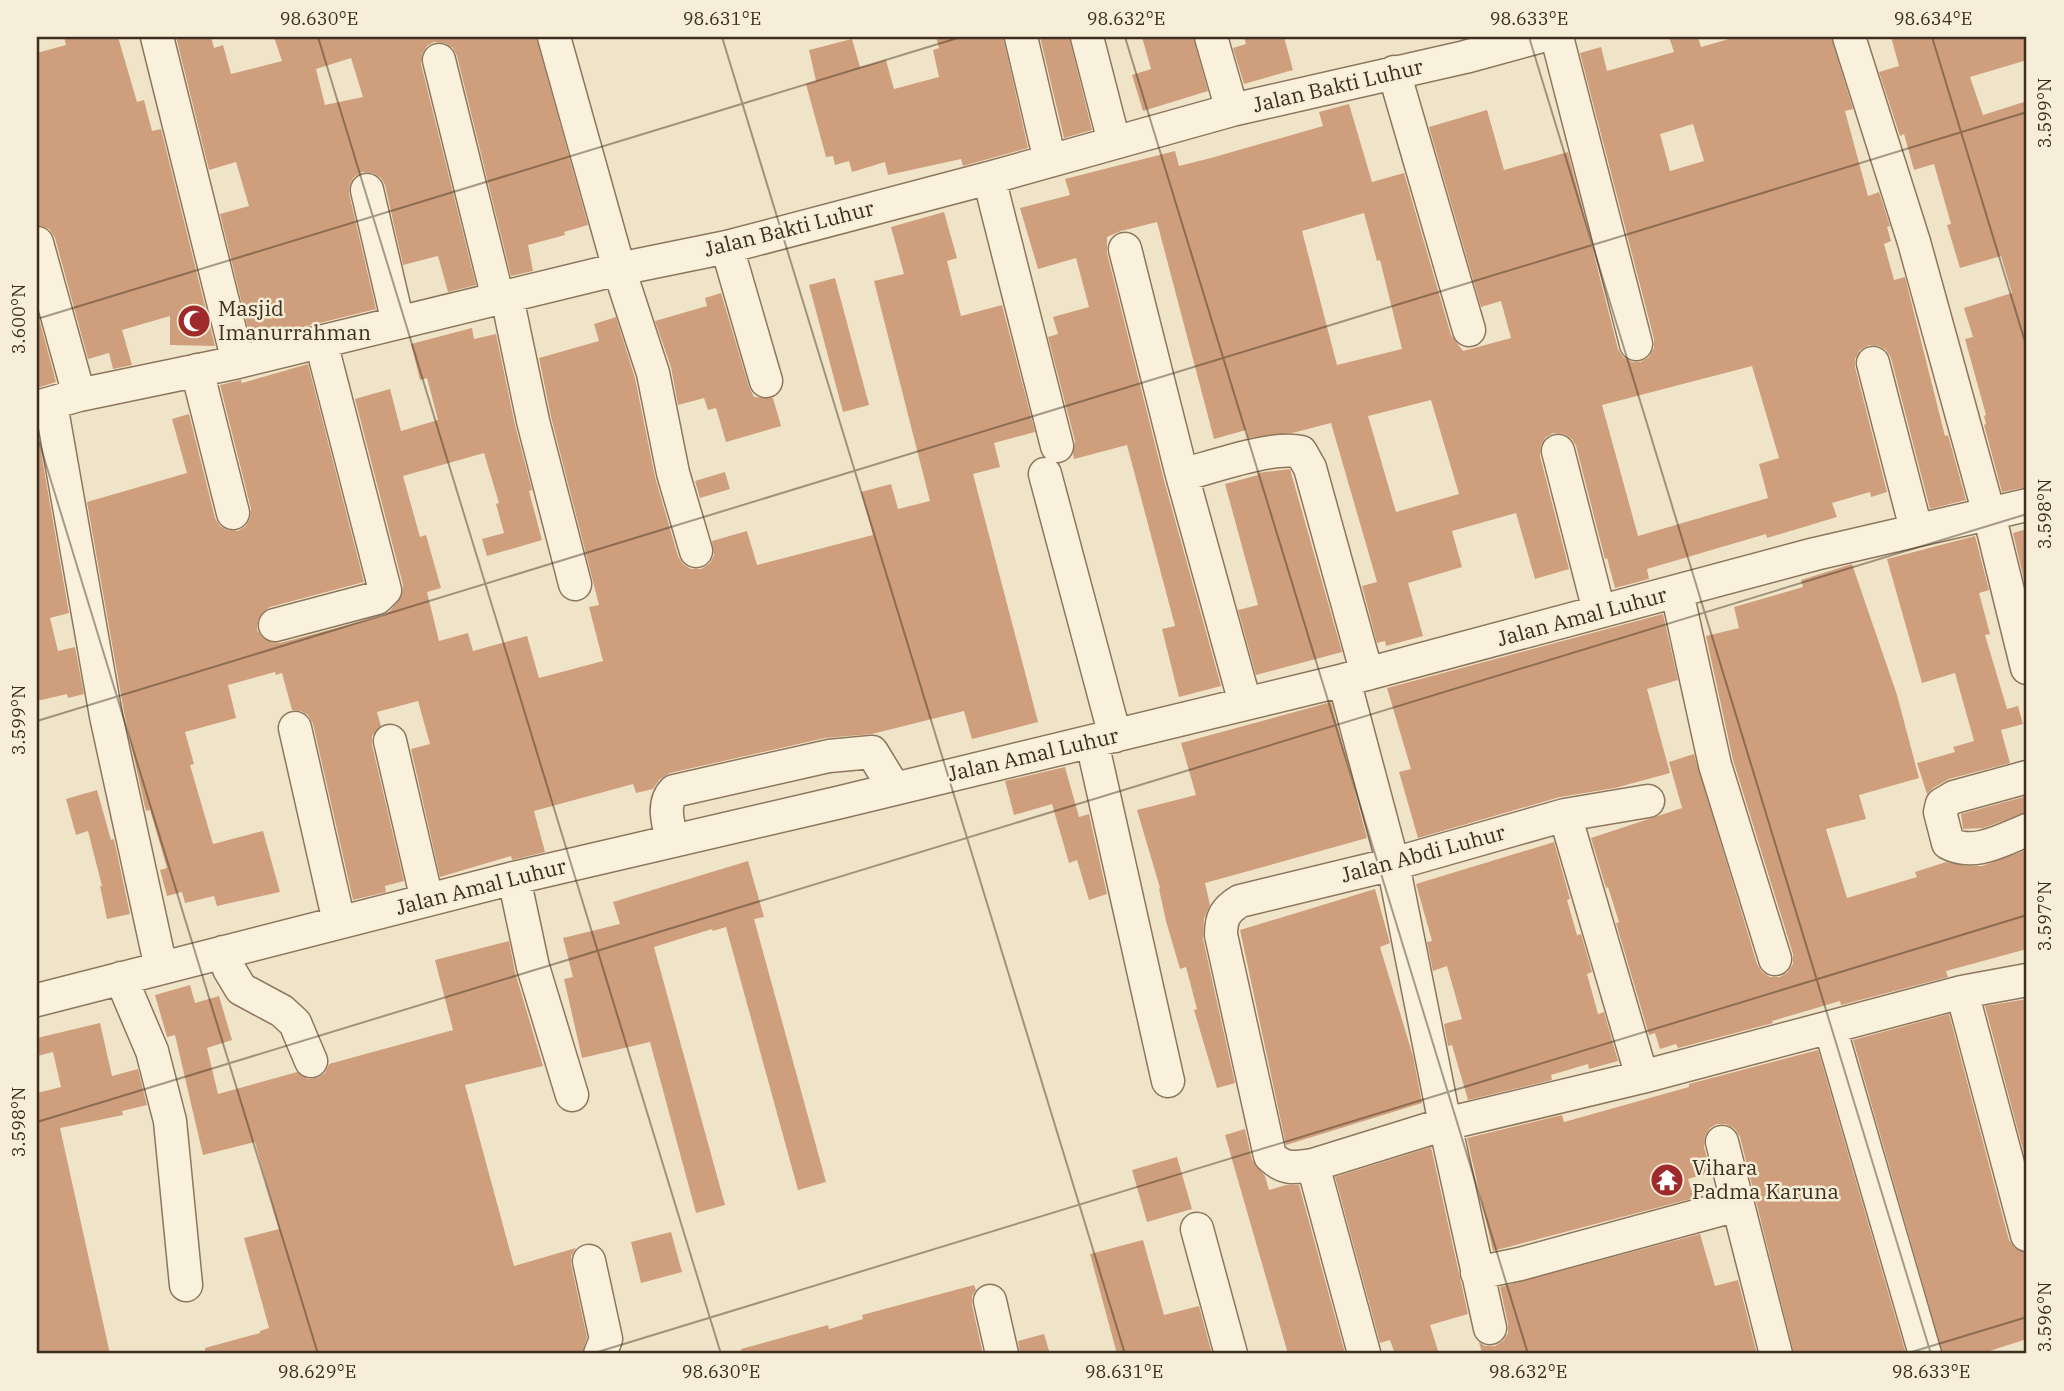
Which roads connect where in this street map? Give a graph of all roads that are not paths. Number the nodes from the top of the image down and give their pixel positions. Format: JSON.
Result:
{"nodes":[{"id":1,"x":157,"y":37,"type":"edge"},
{"id":2,"x":554,"y":37,"type":"edge"},
{"id":3,"x":1021,"y":37,"type":"edge"},
{"id":4,"x":1087,"y":37,"type":"edge"},
{"id":5,"x":1210,"y":37,"type":"edge"},
{"id":6,"x":1538,"y":37,"type":"edge"},
{"id":7,"x":1557,"y":37,"type":"edge"},
{"id":8,"x":1849,"y":37,"type":"edge"},
{"id":9,"x":1462,"y":47,"type":"edge"},
{"id":10,"x":439,"y":60,"type":"dead end"},
{"id":11,"x":1394,"y":72,"type":"junction"},
{"id":12,"x":1232,"y":110,"type":"junction"},
{"id":13,"x":1114,"y":142,"type":"junction"},
{"id":14,"x":1050,"y":161,"type":"junction"},
{"id":15,"x":989,"y":178,"type":"junction"},
{"id":16,"x":367,"y":190,"type":"dead end"},
{"id":17,"x":37,"y":243,"type":"edge"},
{"id":18,"x":727,"y":247,"type":"junction"},
{"id":19,"x":1125,"y":249,"type":"dead end"},
{"id":20,"x":620,"y":269,"type":"junction"},
{"id":21,"x":503,"y":298,"type":"junction"},
{"id":22,"x":398,"y":323,"type":"junction"},
{"id":23,"x":1469,"y":330,"type":"dead end"},
{"id":24,"x":321,"y":342,"type":"junction"},
{"id":25,"x":1636,"y":344,"type":"dead end"},
{"id":26,"x":238,"y":362,"type":"junction"},
{"id":27,"x":1873,"y":363,"type":"dead end"},
{"id":28,"x":197,"y":370,"type":"junction"},
{"id":29,"x":766,"y":381,"type":"dead end"},
{"id":30,"x":56,"y":402,"type":"edge"},
{"id":31,"x":1558,"y":451,"type":"dead end"},
{"id":32,"x":1182,"y":475,"type":"junction"},
{"id":33,"x":2027,"y":505,"type":"edge"},
{"id":34,"x":233,"y":513,"type":"dead end"},
{"id":35,"x":1989,"y":514,"type":"junction"},
{"id":36,"x":1916,"y":529,"type":"junction"},
{"id":37,"x":696,"y":551,"type":"dead end"},
{"id":38,"x":575,"y":584,"type":"dead end"},
{"id":39,"x":1677,"y":592,"type":"junction"},
{"id":40,"x":1599,"y":611,"type":"junction"},
{"id":41,"x":275,"y":625,"type":"dead end"},
{"id":42,"x":2027,"y":668,"type":"edge"},
{"id":43,"x":1355,"y":677,"type":"junction"},
{"id":44,"x":1245,"y":703,"type":"junction"},
{"id":45,"x":295,"y":728,"type":"dead end"},
{"id":46,"x":1104,"y":739,"type":"junction"},
{"id":47,"x":390,"y":741,"type":"dead end"},
{"id":48,"x":829,"y":756,"type":"junction"},
{"id":49,"x":2027,"y":778,"type":"edge"},
{"id":50,"x":894,"y":788,"type":"junction"},
{"id":51,"x":1648,"y":801,"type":"dead end"},
{"id":52,"x":841,"y":802,"type":"junction"},
{"id":53,"x":1565,"y":815,"type":"junction"},
{"id":54,"x":2027,"y":830,"type":"edge"},
{"id":55,"x":672,"y":841,"type":"junction"},
{"id":56,"x":1393,"y":864,"type":"junction"},
{"id":57,"x":514,"y":878,"type":"junction"},
{"id":58,"x":427,"y":900,"type":"junction"},
{"id":59,"x":339,"y":922,"type":"junction"},
{"id":60,"x":223,"y":952,"type":"junction"},
{"id":61,"x":1775,"y":959,"type":"dead end"},
{"id":62,"x":161,"y":968,"type":"junction"},
{"id":63,"x":121,"y":978,"type":"junction"},
{"id":64,"x":2027,"y":981,"type":"edge"},
{"id":65,"x":1962,"y":992,"type":"junction"},
{"id":66,"x":37,"y":1000,"type":"edge"},
{"id":67,"x":1830,"y":1027,"type":"junction"},
{"id":68,"x":311,"y":1061,"type":"dead end"},
{"id":69,"x":1642,"y":1077,"type":"junction"},
{"id":70,"x":1168,"y":1081,"type":"dead end"},
{"id":71,"x":572,"y":1094,"type":"dead end"},
{"id":72,"x":1446,"y":1124,"type":"junction"},
{"id":73,"x":1722,"y":1142,"type":"dead end"},
{"id":74,"x":1313,"y":1165,"type":"junction"},
{"id":75,"x":1737,"y":1205,"type":"junction"},
{"id":76,"x":1197,"y":1229,"type":"dead end"},
{"id":77,"x":2027,"y":1235,"type":"edge"},
{"id":78,"x":589,"y":1261,"type":"dead end"},
{"id":79,"x":1477,"y":1273,"type":"junction"},
{"id":80,"x":186,"y":1285,"type":"dead end"},
{"id":81,"x":990,"y":1301,"type":"dead end"},
{"id":82,"x":1490,"y":1328,"type":"dead end"},
{"id":83,"x":1363,"y":1353,"type":"edge"},
{"id":84,"x":600,"y":1354,"type":"edge"},
{"id":85,"x":1002,"y":1354,"type":"edge"},
{"id":86,"x":1231,"y":1354,"type":"edge"},
{"id":87,"x":1776,"y":1354,"type":"edge"},
{"id":88,"x":1925,"y":1354,"type":"edge"}],
"edges":[{"from":1,"to":26,"type":"street"},
{"from":2,"to":20,"type":"street"},
{"from":3,"to":14,"type":"street"},
{"from":4,"to":13,"type":"street"},
{"from":5,"to":12,"type":"street"},
{"from":6,"to":9,"type":"street","name":"Jalan Bakti Luhur"},
{"from":7,"to":25,"type":"street"},
{"from":8,"to":35,"type":"street"},
{"from":9,"to":11,"type":"street","name":"Jalan Bakti Luhur"},
{"from":10,"to":21,"type":"street"},
{"from":11,"to":12,"type":"street","name":"Jalan Bakti Luhur"},
{"from":11,"to":23,"type":"street"},
{"from":12,"to":13,"type":"street","name":"Jalan Bakti Luhur"},
{"from":13,"to":14,"type":"street","name":"Jalan Bakti Luhur"},
{"from":14,"to":15,"type":"street","name":"Jalan Bakti Luhur"},
{"from":15,"to":18,"type":"street","name":"Jalan Bakti Luhur"},
{"from":15,"to":46,"type":"street"},
{"from":16,"to":22,"type":"street"},
{"from":17,"to":30,"type":"street"},
{"from":18,"to":20,"type":"street","name":"Jalan Bakti Luhur"},
{"from":18,"to":29,"type":"street"},
{"from":19,"to":32,"type":"street"},
{"from":20,"to":21,"type":"street","name":"Jalan Bakti Luhur"},
{"from":20,"to":37,"type":"street"},
{"from":21,"to":22,"type":"street","name":"Jalan Bakti Luhur"},
{"from":21,"to":38,"type":"street"},
{"from":22,"to":24,"type":"street","name":"Jalan Bakti Luhur"},
{"from":24,"to":26,"type":"street","name":"Jalan Bakti Luhur"},
{"from":24,"to":41,"type":"street"},
{"from":26,"to":28,"type":"street","name":"Jalan Bakti Luhur"},
{"from":27,"to":36,"type":"street"},
{"from":28,"to":30,"type":"street","name":"Jalan Bakti Luhur"},
{"from":28,"to":34,"type":"street"},
{"from":30,"to":62,"type":"street"},
{"from":31,"to":40,"type":"street"},
{"from":32,"to":43,"type":"street"},
{"from":32,"to":44,"type":"street"},
{"from":33,"to":35,"type":"street","name":"Jalan Amal Luhur"},
{"from":35,"to":36,"type":"street","name":"Jalan Amal Luhur"},
{"from":35,"to":42,"type":"street"},
{"from":36,"to":39,"type":"street","name":"Jalan Amal Luhur"},
{"from":39,"to":40,"type":"street","name":"Jalan Amal Luhur"},
{"from":39,"to":61,"type":"street"},
{"from":40,"to":43,"type":"street","name":"Jalan Amal Luhur"},
{"from":43,"to":44,"type":"street","name":"Jalan Amal Luhur"},
{"from":43,"to":56,"type":"street"},
{"from":44,"to":46,"type":"street","name":"Jalan Amal Luhur"},
{"from":45,"to":59,"type":"street"},
{"from":46,"to":50,"type":"street","name":"Jalan Amal Luhur"},
{"from":46,"to":70,"type":"street"},
{"from":47,"to":58,"type":"street"},
{"from":48,"to":50,"type":"street"},
{"from":48,"to":52,"type":"street"},
{"from":48,"to":55,"type":"street"},
{"from":49,"to":54,"type":"street"},
{"from":50,"to":52,"type":"street","name":"Jalan Amal Luhur"},
{"from":51,"to":53,"type":"street","name":"Jalan Abdi Luhur"},
{"from":52,"to":55,"type":"street","name":"Jalan Amal Luhur"},
{"from":53,"to":56,"type":"street","name":"Jalan Abdi Luhur"},
{"from":53,"to":69,"type":"street"},
{"from":55,"to":57,"type":"street","name":"Jalan Amal Luhur"},
{"from":56,"to":72,"type":"street"},
{"from":56,"to":74,"type":"street","name":"Jalan Abdi Luhur"},
{"from":57,"to":58,"type":"street","name":"Jalan Amal Luhur"},
{"from":57,"to":71,"type":"street"},
{"from":58,"to":59,"type":"street","name":"Jalan Amal Luhur"},
{"from":59,"to":60,"type":"street","name":"Jalan Amal Luhur"},
{"from":60,"to":62,"type":"street","name":"Jalan Amal Luhur"},
{"from":60,"to":68,"type":"street"},
{"from":62,"to":63,"type":"street","name":"Jalan Amal Luhur"},
{"from":63,"to":66,"type":"street","name":"Jalan Amal Luhur"},
{"from":63,"to":80,"type":"street"},
{"from":64,"to":65,"type":"street"},
{"from":65,"to":67,"type":"street"},
{"from":65,"to":77,"type":"street"},
{"from":67,"to":69,"type":"street"},
{"from":67,"to":88,"type":"street"},
{"from":69,"to":72,"type":"street"},
{"from":72,"to":74,"type":"street"},
{"from":72,"to":79,"type":"street"},
{"from":73,"to":75,"type":"street"},
{"from":74,"to":83,"type":"street"},
{"from":75,"to":79,"type":"street"},
{"from":75,"to":87,"type":"street"},
{"from":76,"to":86,"type":"street"},
{"from":78,"to":84,"type":"street"},
{"from":79,"to":82,"type":"street"},
{"from":81,"to":85,"type":"street"}]}
